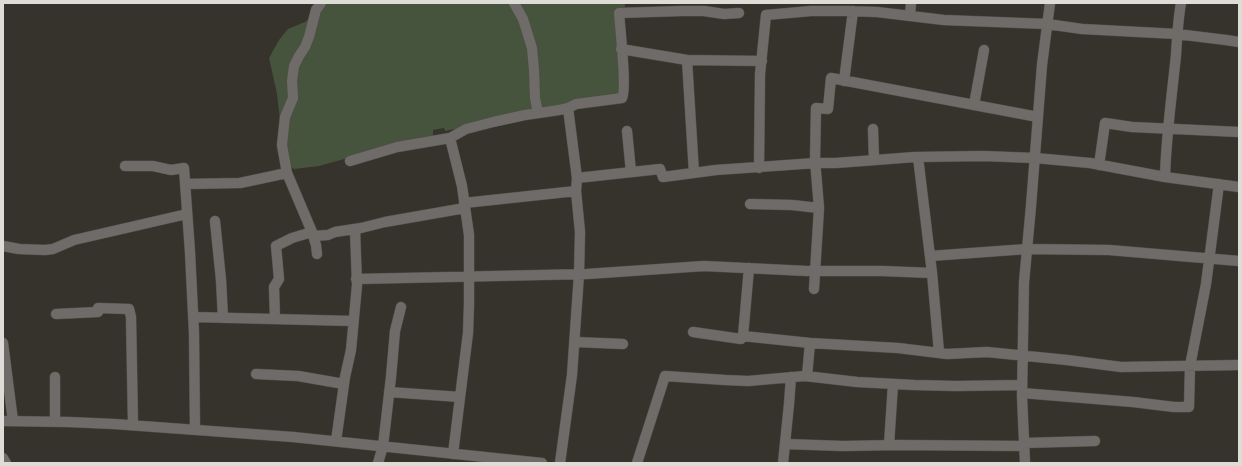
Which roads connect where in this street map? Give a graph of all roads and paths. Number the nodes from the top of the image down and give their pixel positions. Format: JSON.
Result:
{"nodes":[{"id":1,"x":322,"y":3,"type":"edge"},
{"id":2,"x":514,"y":3,"type":"edge"},
{"id":3,"x":911,"y":3,"type":"edge"},
{"id":4,"x":1050,"y":3,"type":"edge"},
{"id":5,"x":1181,"y":3,"type":"edge"},
{"id":6,"x":629,"y":8,"type":"edge"},
{"id":7,"x":853,"y":11,"type":"junction"},
{"id":8,"x":739,"y":13,"type":"dead end"},
{"id":9,"x":910,"y":15,"type":"junction"},
{"id":10,"x":1047,"y":24,"type":"junction"},
{"id":11,"x":1177,"y":34,"type":"junction"},
{"id":12,"x":1239,"y":42,"type":"edge"},
{"id":13,"x":622,"y":49,"type":"junction"},
{"id":14,"x":984,"y":50,"type":"dead end"},
{"id":15,"x":686,"y":60,"type":"junction"},
{"id":16,"x":762,"y":61,"type":"junction"},
{"id":17,"x":844,"y":81,"type":"junction"},
{"id":18,"x":974,"y":105,"type":"junction"},
{"id":19,"x":568,"y":108,"type":"junction"},
{"id":20,"x":538,"y":113,"type":"junction"},
{"id":21,"x":1038,"y":117,"type":"junction"},
{"id":22,"x":1168,"y":128,"type":"junction"},
{"id":23,"x":873,"y":129,"type":"dead end"},
{"id":24,"x":627,"y":130,"type":"dead end"},
{"id":25,"x":1239,"y":132,"type":"edge"},
{"id":26,"x":450,"y":138,"type":"junction"},
{"id":27,"x":918,"y":157,"type":"junction"},
{"id":28,"x":1034,"y":158,"type":"junction"},
{"id":29,"x":874,"y":160,"type":"junction"},
{"id":30,"x":350,"y":161,"type":"dead end"},
{"id":31,"x":816,"y":163,"type":"junction"},
{"id":32,"x":1099,"y":165,"type":"junction"},
{"id":33,"x":125,"y":166,"type":"dead end"},
{"id":34,"x":759,"y":168,"type":"junction"},
{"id":35,"x":631,"y":172,"type":"junction"},
{"id":36,"x":287,"y":173,"type":"junction"},
{"id":37,"x":694,"y":173,"type":"junction"},
{"id":38,"x":1165,"y":177,"type":"junction"},
{"id":39,"x":577,"y":178,"type":"junction"},
{"id":40,"x":185,"y":184,"type":"junction"},
{"id":41,"x":1219,"y":184,"type":"junction"},
{"id":42,"x":1239,"y":187,"type":"edge"},
{"id":43,"x":576,"y":191,"type":"junction"},
{"id":44,"x":750,"y":204,"type":"dead end"},
{"id":45,"x":465,"y":206,"type":"junction"},
{"id":46,"x":819,"y":208,"type":"junction"},
{"id":47,"x":187,"y":214,"type":"junction"},
{"id":48,"x":216,"y":222,"type":"dead end"},
{"id":49,"x":355,"y":229,"type":"junction"},
{"id":50,"x":312,"y":234,"type":"junction"},
{"id":51,"x":3,"y":246,"type":"edge"},
{"id":52,"x":1027,"y":249,"type":"junction"},
{"id":53,"x":317,"y":254,"type":"dead end"},
{"id":54,"x":930,"y":256,"type":"junction"},
{"id":55,"x":1209,"y":258,"type":"junction"},
{"id":56,"x":1239,"y":261,"type":"edge"},
{"id":57,"x":749,"y":268,"type":"junction"},
{"id":58,"x":815,"y":271,"type":"junction"},
{"id":59,"x":932,"y":273,"type":"junction"},
{"id":60,"x":580,"y":274,"type":"junction"},
{"id":61,"x":469,"y":277,"type":"junction"},
{"id":62,"x":356,"y":279,"type":"junction"},
{"id":63,"x":814,"y":289,"type":"dead end"},
{"id":64,"x":401,"y":307,"type":"dead end"},
{"id":65,"x":56,"y":314,"type":"dead end"},
{"id":66,"x":193,"y":317,"type":"junction"},
{"id":67,"x":223,"y":318,"type":"junction"},
{"id":68,"x":275,"y":319,"type":"junction"},
{"id":69,"x":353,"y":321,"type":"junction"},
{"id":70,"x":693,"y":332,"type":"dead end"},
{"id":71,"x":743,"y":336,"type":"junction"},
{"id":72,"x":575,"y":342,"type":"junction"},
{"id":73,"x":3,"y":343,"type":"edge"},
{"id":74,"x":810,"y":343,"type":"junction"},
{"id":75,"x":623,"y":344,"type":"dead end"},
{"id":76,"x":939,"y":352,"type":"junction"},
{"id":77,"x":1022,"y":356,"type":"junction"},
{"id":78,"x":1239,"y":365,"type":"edge"},
{"id":79,"x":1190,"y":366,"type":"junction"},
{"id":80,"x":256,"y":374,"type":"dead end"},
{"id":81,"x":807,"y":376,"type":"junction"},
{"id":82,"x":55,"y":377,"type":"dead end"},
{"id":83,"x":790,"y":377,"type":"junction"},
{"id":84,"x":344,"y":384,"type":"junction"},
{"id":85,"x":894,"y":384,"type":"junction"},
{"id":86,"x":1022,"y":389,"type":"junction"},
{"id":87,"x":390,"y":392,"type":"junction"},
{"id":88,"x":460,"y":397,"type":"junction"},
{"id":89,"x":8,"y":421,"type":"edge"},
{"id":90,"x":55,"y":422,"type":"junction"},
{"id":91,"x":133,"y":425,"type":"junction"},
{"id":92,"x":195,"y":430,"type":"junction"},
{"id":93,"x":336,"y":441,"type":"junction"},
{"id":94,"x":1095,"y":441,"type":"dead end"},
{"id":95,"x":786,"y":444,"type":"junction"},
{"id":96,"x":1024,"y":444,"type":"junction"},
{"id":97,"x":889,"y":445,"type":"junction"},
{"id":98,"x":382,"y":446,"type":"junction"},
{"id":99,"x":453,"y":454,"type":"junction"},
{"id":100,"x":3,"y":458,"type":"edge"},
{"id":101,"x":6,"y":463,"type":"edge"},
{"id":102,"x":378,"y":463,"type":"edge"},
{"id":103,"x":542,"y":463,"type":"edge"},
{"id":104,"x":560,"y":463,"type":"edge"},
{"id":105,"x":637,"y":463,"type":"edge"},
{"id":106,"x":783,"y":463,"type":"edge"},
{"id":107,"x":1025,"y":463,"type":"edge"}],
"edges":[{"from":1,"to":36,"type":"street"},
{"from":2,"to":20,"type":"street"},
{"from":3,"to":9,"type":"street"},
{"from":4,"to":10,"type":"street"},
{"from":5,"to":11,"type":"street"},
{"from":6,"to":8,"type":"street"},
{"from":6,"to":13,"type":"street"},
{"from":7,"to":9,"type":"street"},
{"from":7,"to":16,"type":"street"},
{"from":7,"to":17,"type":"street"},
{"from":9,"to":10,"type":"street"},
{"from":10,"to":11,"type":"street"},
{"from":10,"to":21,"type":"street"},
{"from":11,"to":12,"type":"street"},
{"from":11,"to":22,"type":"street"},
{"from":13,"to":15,"type":"street"},
{"from":13,"to":19,"type":"street"},
{"from":14,"to":18,"type":"street"},
{"from":15,"to":16,"type":"street"},
{"from":15,"to":37,"type":"street"},
{"from":16,"to":34,"type":"street"},
{"from":17,"to":18,"type":"street"},
{"from":17,"to":31,"type":"street"},
{"from":18,"to":21,"type":"street"},
{"from":19,"to":20,"type":"street"},
{"from":19,"to":39,"type":"street"},
{"from":20,"to":26,"type":"street"},
{"from":21,"to":28,"type":"street"},
{"from":22,"to":25,"type":"street"},
{"from":22,"to":32,"type":"street"},
{"from":22,"to":38,"type":"street"},
{"from":23,"to":29,"type":"street"},
{"from":24,"to":35,"type":"street"},
{"from":26,"to":30,"type":"street"},
{"from":26,"to":45,"type":"street"},
{"from":27,"to":28,"type":"street"},
{"from":27,"to":29,"type":"street"},
{"from":27,"to":54,"type":"street"},
{"from":28,"to":32,"type":"street"},
{"from":28,"to":52,"type":"street"},
{"from":29,"to":31,"type":"street"},
{"from":31,"to":34,"type":"street"},
{"from":31,"to":46,"type":"street"},
{"from":32,"to":38,"type":"street"},
{"from":33,"to":40,"type":"street"},
{"from":34,"to":37,"type":"street"},
{"from":35,"to":37,"type":"street"},
{"from":35,"to":39,"type":"street"},
{"from":36,"to":40,"type":"street"},
{"from":36,"to":50,"type":"street"},
{"from":38,"to":41,"type":"street"},
{"from":39,"to":43,"type":"street"},
{"from":40,"to":47,"type":"street"},
{"from":41,"to":42,"type":"street"},
{"from":41,"to":55,"type":"street"},
{"from":43,"to":45,"type":"street"},
{"from":43,"to":60,"type":"street"},
{"from":44,"to":46,"type":"street"},
{"from":45,"to":49,"type":"street"},
{"from":45,"to":61,"type":"street"},
{"from":46,"to":58,"type":"street"},
{"from":47,"to":51,"type":"street"},
{"from":47,"to":66,"type":"street"},
{"from":48,"to":67,"type":"street"},
{"from":49,"to":50,"type":"street"},
{"from":49,"to":62,"type":"street"},
{"from":50,"to":53,"type":"street"},
{"from":50,"to":68,"type":"street"},
{"from":52,"to":54,"type":"street"},
{"from":52,"to":55,"type":"street"},
{"from":52,"to":77,"type":"street"},
{"from":54,"to":59,"type":"street"},
{"from":55,"to":56,"type":"street"},
{"from":55,"to":79,"type":"street"},
{"from":57,"to":58,"type":"street"},
{"from":57,"to":60,"type":"street"},
{"from":57,"to":71,"type":"street"},
{"from":58,"to":59,"type":"street"},
{"from":58,"to":63,"type":"street"},
{"from":59,"to":76,"type":"street"},
{"from":60,"to":61,"type":"street"},
{"from":60,"to":72,"type":"street"},
{"from":61,"to":62,"type":"street"},
{"from":61,"to":88,"type":"street"},
{"from":62,"to":69,"type":"street"},
{"from":64,"to":87,"type":"street"},
{"from":65,"to":91,"type":"street"},
{"from":66,"to":67,"type":"street"},
{"from":66,"to":92,"type":"street"},
{"from":67,"to":68,"type":"street"},
{"from":68,"to":69,"type":"street"},
{"from":69,"to":84,"type":"street"},
{"from":70,"to":71,"type":"street"},
{"from":71,"to":74,"type":"street"},
{"from":72,"to":75,"type":"street"},
{"from":72,"to":104,"type":"street"},
{"from":73,"to":89,"type":"street"},
{"from":74,"to":76,"type":"street"},
{"from":74,"to":81,"type":"street"},
{"from":76,"to":77,"type":"street"},
{"from":77,"to":79,"type":"street"},
{"from":77,"to":86,"type":"street"},
{"from":78,"to":79,"type":"street"},
{"from":79,"to":86,"type":"street"},
{"from":80,"to":84,"type":"street"},
{"from":81,"to":83,"type":"street"},
{"from":81,"to":85,"type":"street"},
{"from":82,"to":90,"type":"street"},
{"from":83,"to":95,"type":"street"},
{"from":83,"to":105,"type":"street"},
{"from":84,"to":93,"type":"street"},
{"from":85,"to":86,"type":"street"},
{"from":85,"to":97,"type":"street"},
{"from":86,"to":96,"type":"street"},
{"from":87,"to":88,"type":"street"},
{"from":87,"to":98,"type":"street"},
{"from":88,"to":99,"type":"street"},
{"from":89,"to":90,"type":"street"},
{"from":90,"to":91,"type":"street"},
{"from":91,"to":92,"type":"street"},
{"from":92,"to":93,"type":"street"},
{"from":93,"to":98,"type":"street"},
{"from":94,"to":96,"type":"street"},
{"from":95,"to":97,"type":"street"},
{"from":95,"to":106,"type":"street"},
{"from":96,"to":97,"type":"street"},
{"from":96,"to":107,"type":"street"},
{"from":98,"to":99,"type":"street"},
{"from":98,"to":102,"type":"street"},
{"from":99,"to":103,"type":"street"},
{"from":100,"to":101,"type":"street"}]}
